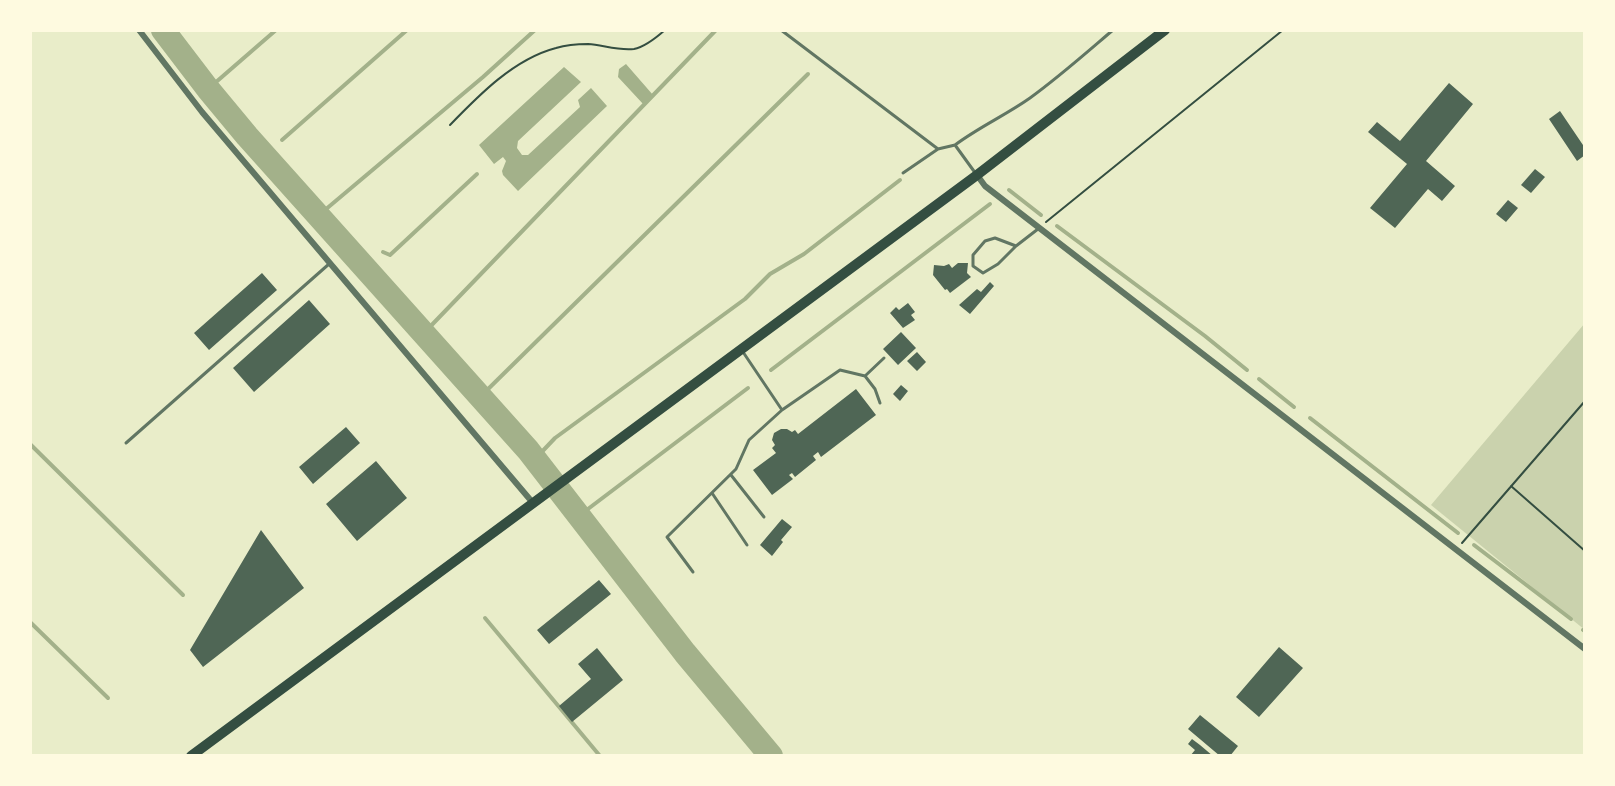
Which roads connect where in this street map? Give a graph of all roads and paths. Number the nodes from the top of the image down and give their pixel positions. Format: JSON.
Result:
{"nodes":[{"id":1,"x":139,"y":30,"type":"edge"},
{"id":2,"x":665,"y":30,"type":"edge"},
{"id":3,"x":781,"y":30,"type":"edge"},
{"id":4,"x":1113,"y":30,"type":"edge"},
{"id":5,"x":1165,"y":30,"type":"edge"},
{"id":6,"x":1284,"y":30,"type":"edge"},
{"id":7,"x":450,"y":125,"type":"dead end"},
{"id":8,"x":955,"y":145,"type":"junction"},
{"id":9,"x":938,"y":149,"type":"junction"},
{"id":10,"x":903,"y":173,"type":"dead end"},
{"id":11,"x":977,"y":175,"type":"junction"},
{"id":12,"x":1039,"y":228,"type":"junction"},
{"id":13,"x":1016,"y":246,"type":"junction"},
{"id":14,"x":331,"y":263,"type":"junction"},
{"id":15,"x":741,"y":349,"type":"junction"},
{"id":16,"x":884,"y":358,"type":"dead end"},
{"id":17,"x":865,"y":376,"type":"junction"},
{"id":18,"x":1585,"y":401,"type":"edge"},
{"id":19,"x":880,"y":403,"type":"dead end"},
{"id":20,"x":783,"y":410,"type":"junction"},
{"id":21,"x":126,"y":443,"type":"dead end"},
{"id":22,"x":730,"y":475,"type":"junction"},
{"id":23,"x":1511,"y":486,"type":"junction"},
{"id":24,"x":712,"y":493,"type":"junction"},
{"id":25,"x":533,"y":503,"type":"junction"},
{"id":26,"x":764,"y":517,"type":"dead end"},
{"id":27,"x":1468,"y":535,"type":"dead end"},
{"id":28,"x":747,"y":545,"type":"dead end"},
{"id":29,"x":1585,"y":551,"type":"edge"},
{"id":30,"x":693,"y":572,"type":"dead end"},
{"id":31,"x":1585,"y":649,"type":"edge"},
{"id":32,"x":191,"y":756,"type":"edge"}],
"edges":[{"from":1,"to":14,"type":"street"},
{"from":2,"to":7,"type":"path"},
{"from":3,"to":9,"type":"lane"},
{"from":4,"to":8,"type":"lane"},
{"from":5,"to":11,"type":"main road"},
{"from":6,"to":12,"type":"path"},
{"from":8,"to":9,"type":"lane"},
{"from":8,"to":11,"type":"lane"},
{"from":9,"to":10,"type":"lane"},
{"from":11,"to":12,"type":"street"},
{"from":11,"to":15,"type":"main road"},
{"from":12,"to":13,"type":"lane"},
{"from":12,"to":31,"type":"street"},
{"from":13,"to":13,"type":"lane"},
{"from":14,"to":21,"type":"lane"},
{"from":14,"to":25,"type":"street"},
{"from":15,"to":20,"type":"lane"},
{"from":15,"to":25,"type":"main road"},
{"from":16,"to":17,"type":"lane"},
{"from":17,"to":19,"type":"lane"},
{"from":17,"to":20,"type":"lane"},
{"from":18,"to":23,"type":"path"},
{"from":20,"to":22,"type":"lane"},
{"from":22,"to":24,"type":"lane"},
{"from":22,"to":26,"type":"lane"},
{"from":23,"to":27,"type":"path"},
{"from":23,"to":29,"type":"path"},
{"from":24,"to":28,"type":"lane"},
{"from":24,"to":30,"type":"lane"},
{"from":25,"to":32,"type":"main road"}]}
